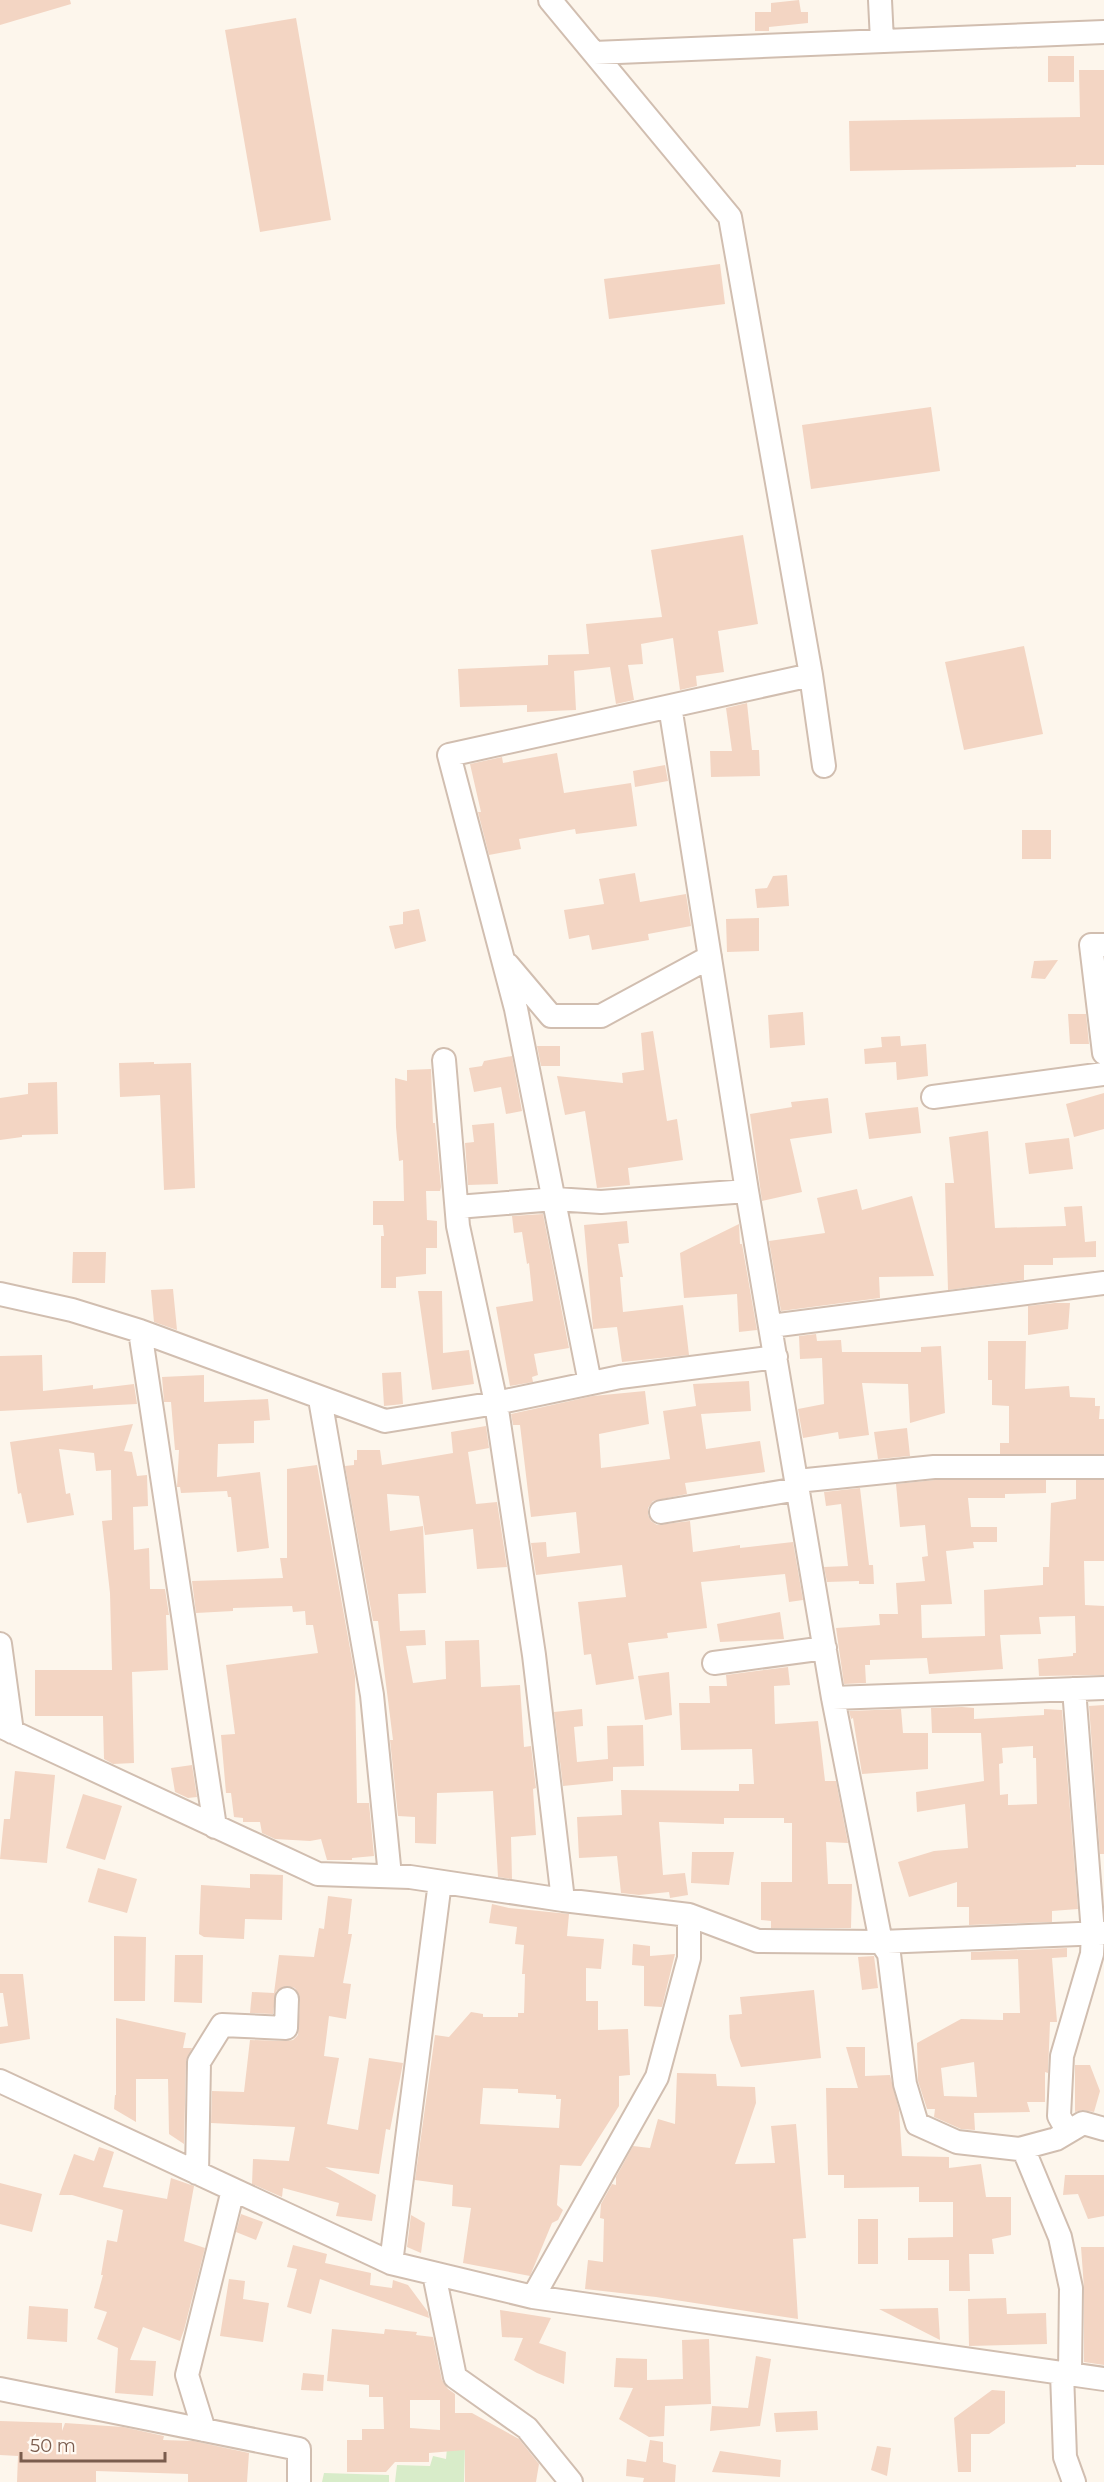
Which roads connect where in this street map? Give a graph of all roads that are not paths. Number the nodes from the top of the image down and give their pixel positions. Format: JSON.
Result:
{"nodes":[{"id":1,"x":550,"y":0,"type":"edge"},
{"id":2,"x":880,"y":0,"type":"edge"},
{"id":3,"x":1104,"y":32,"type":"edge"},
{"id":4,"x":882,"y":41,"type":"junction"},
{"id":5,"x":594,"y":52,"type":"junction"},
{"id":6,"x":811,"y":675,"type":"junction"},
{"id":7,"x":670,"y":706,"type":"junction"},
{"id":8,"x":824,"y":766,"type":"dead end"},
{"id":9,"x":1104,"y":945,"type":"edge"},
{"id":10,"x":710,"y":957,"type":"junction"},
{"id":11,"x":504,"y":959,"type":"junction"},
{"id":12,"x":1104,"y":1053,"type":"edge"},
{"id":13,"x":444,"y":1060,"type":"dead end"},
{"id":14,"x":1104,"y":1074,"type":"edge"},
{"id":15,"x":933,"y":1097,"type":"dead end"},
{"id":16,"x":747,"y":1191,"type":"junction"},
{"id":17,"x":555,"y":1199,"type":"junction"},
{"id":18,"x":457,"y":1206,"type":"junction"},
{"id":19,"x":1104,"y":1282,"type":"edge"},
{"id":20,"x":0,"y":1294,"type":"edge"},
{"id":21,"x":771,"y":1326,"type":"junction"},
{"id":22,"x":140,"y":1331,"type":"junction"},
{"id":23,"x":776,"y":1357,"type":"junction"},
{"id":24,"x":590,"y":1383,"type":"junction"},
{"id":25,"x":320,"y":1399,"type":"junction"},
{"id":26,"x":496,"y":1403,"type":"junction"},
{"id":27,"x":1104,"y":1467,"type":"edge"},
{"id":28,"x":798,"y":1485,"type":"junction"},
{"id":29,"x":661,"y":1512,"type":"dead end"},
{"id":30,"x":0,"y":1644,"type":"edge"},
{"id":31,"x":825,"y":1648,"type":"junction"},
{"id":32,"x":714,"y":1663,"type":"dead end"},
{"id":33,"x":1104,"y":1688,"type":"edge"},
{"id":34,"x":1074,"y":1689,"type":"junction"},
{"id":35,"x":833,"y":1698,"type":"junction"},
{"id":36,"x":6,"y":1729,"type":"edge"},
{"id":37,"x":215,"y":1827,"type":"junction"},
{"id":38,"x":390,"y":1876,"type":"junction"},
{"id":39,"x":440,"y":1882,"type":"junction"},
{"id":40,"x":562,"y":1900,"type":"junction"},
{"id":41,"x":689,"y":1915,"type":"junction"},
{"id":42,"x":1098,"y":1933,"type":"edge"},
{"id":43,"x":881,"y":1942,"type":"junction"},
{"id":44,"x":287,"y":1999,"type":"dead end"},
{"id":45,"x":0,"y":2081,"type":"edge"},
{"id":46,"x":1104,"y":2129,"type":"edge"},
{"id":47,"x":1068,"y":2132,"type":"junction"},
{"id":48,"x":1023,"y":2148,"type":"junction"},
{"id":49,"x":197,"y":2173,"type":"junction"},
{"id":50,"x":233,"y":2190,"type":"junction"},
{"id":51,"x":391,"y":2264,"type":"junction"},
{"id":52,"x":435,"y":2274,"type":"junction"},
{"id":53,"x":533,"y":2297,"type":"junction"},
{"id":54,"x":1066,"y":2374,"type":"junction"},
{"id":55,"x":1104,"y":2379,"type":"edge"},
{"id":56,"x":0,"y":2389,"type":"edge"},
{"id":57,"x":204,"y":2430,"type":"junction"},
{"id":58,"x":299,"y":2482,"type":"edge"},
{"id":59,"x":571,"y":2482,"type":"edge"},
{"id":60,"x":1074,"y":2482,"type":"edge"}],
"edges":[{"from":1,"to":5,"type":"street"},
{"from":2,"to":4,"type":"street"},
{"from":3,"to":4,"type":"street"},
{"from":4,"to":5,"type":"street"},
{"from":5,"to":6,"type":"street"},
{"from":6,"to":7,"type":"street"},
{"from":6,"to":8,"type":"street"},
{"from":7,"to":10,"type":"street"},
{"from":7,"to":11,"type":"street"},
{"from":9,"to":12,"type":"street"},
{"from":10,"to":11,"type":"street"},
{"from":10,"to":16,"type":"street"},
{"from":11,"to":17,"type":"street"},
{"from":13,"to":18,"type":"street"},
{"from":14,"to":15,"type":"street"},
{"from":16,"to":17,"type":"street"},
{"from":16,"to":21,"type":"street"},
{"from":17,"to":18,"type":"street"},
{"from":17,"to":24,"type":"street"},
{"from":18,"to":26,"type":"street"},
{"from":19,"to":21,"type":"street"},
{"from":20,"to":22,"type":"street"},
{"from":21,"to":23,"type":"street"},
{"from":22,"to":25,"type":"street"},
{"from":22,"to":37,"type":"street"},
{"from":23,"to":24,"type":"street"},
{"from":23,"to":28,"type":"street"},
{"from":24,"to":26,"type":"street"},
{"from":25,"to":26,"type":"street"},
{"from":25,"to":38,"type":"street"},
{"from":26,"to":40,"type":"street"},
{"from":27,"to":28,"type":"street"},
{"from":28,"to":29,"type":"street"},
{"from":28,"to":31,"type":"street"},
{"from":30,"to":36,"type":"street"},
{"from":31,"to":32,"type":"street"},
{"from":31,"to":35,"type":"street"},
{"from":33,"to":34,"type":"street"},
{"from":34,"to":35,"type":"street"},
{"from":34,"to":42,"type":"street"},
{"from":35,"to":43,"type":"street"},
{"from":36,"to":37,"type":"street"},
{"from":37,"to":38,"type":"street"},
{"from":38,"to":39,"type":"street"},
{"from":39,"to":40,"type":"street"},
{"from":39,"to":51,"type":"street"},
{"from":40,"to":41,"type":"street"},
{"from":41,"to":43,"type":"street"},
{"from":41,"to":53,"type":"street"},
{"from":42,"to":43,"type":"street"},
{"from":42,"to":47,"type":"street"},
{"from":43,"to":48,"type":"street"},
{"from":44,"to":49,"type":"street"},
{"from":45,"to":49,"type":"street"},
{"from":46,"to":47,"type":"street"},
{"from":47,"to":48,"type":"street"},
{"from":48,"to":54,"type":"street"},
{"from":49,"to":50,"type":"street"},
{"from":50,"to":51,"type":"street"},
{"from":50,"to":57,"type":"street"},
{"from":51,"to":52,"type":"street"},
{"from":52,"to":53,"type":"street"},
{"from":52,"to":59,"type":"street"},
{"from":53,"to":54,"type":"street"},
{"from":54,"to":55,"type":"street"},
{"from":54,"to":60,"type":"street"},
{"from":56,"to":57,"type":"street"},
{"from":57,"to":58,"type":"street"}]}
